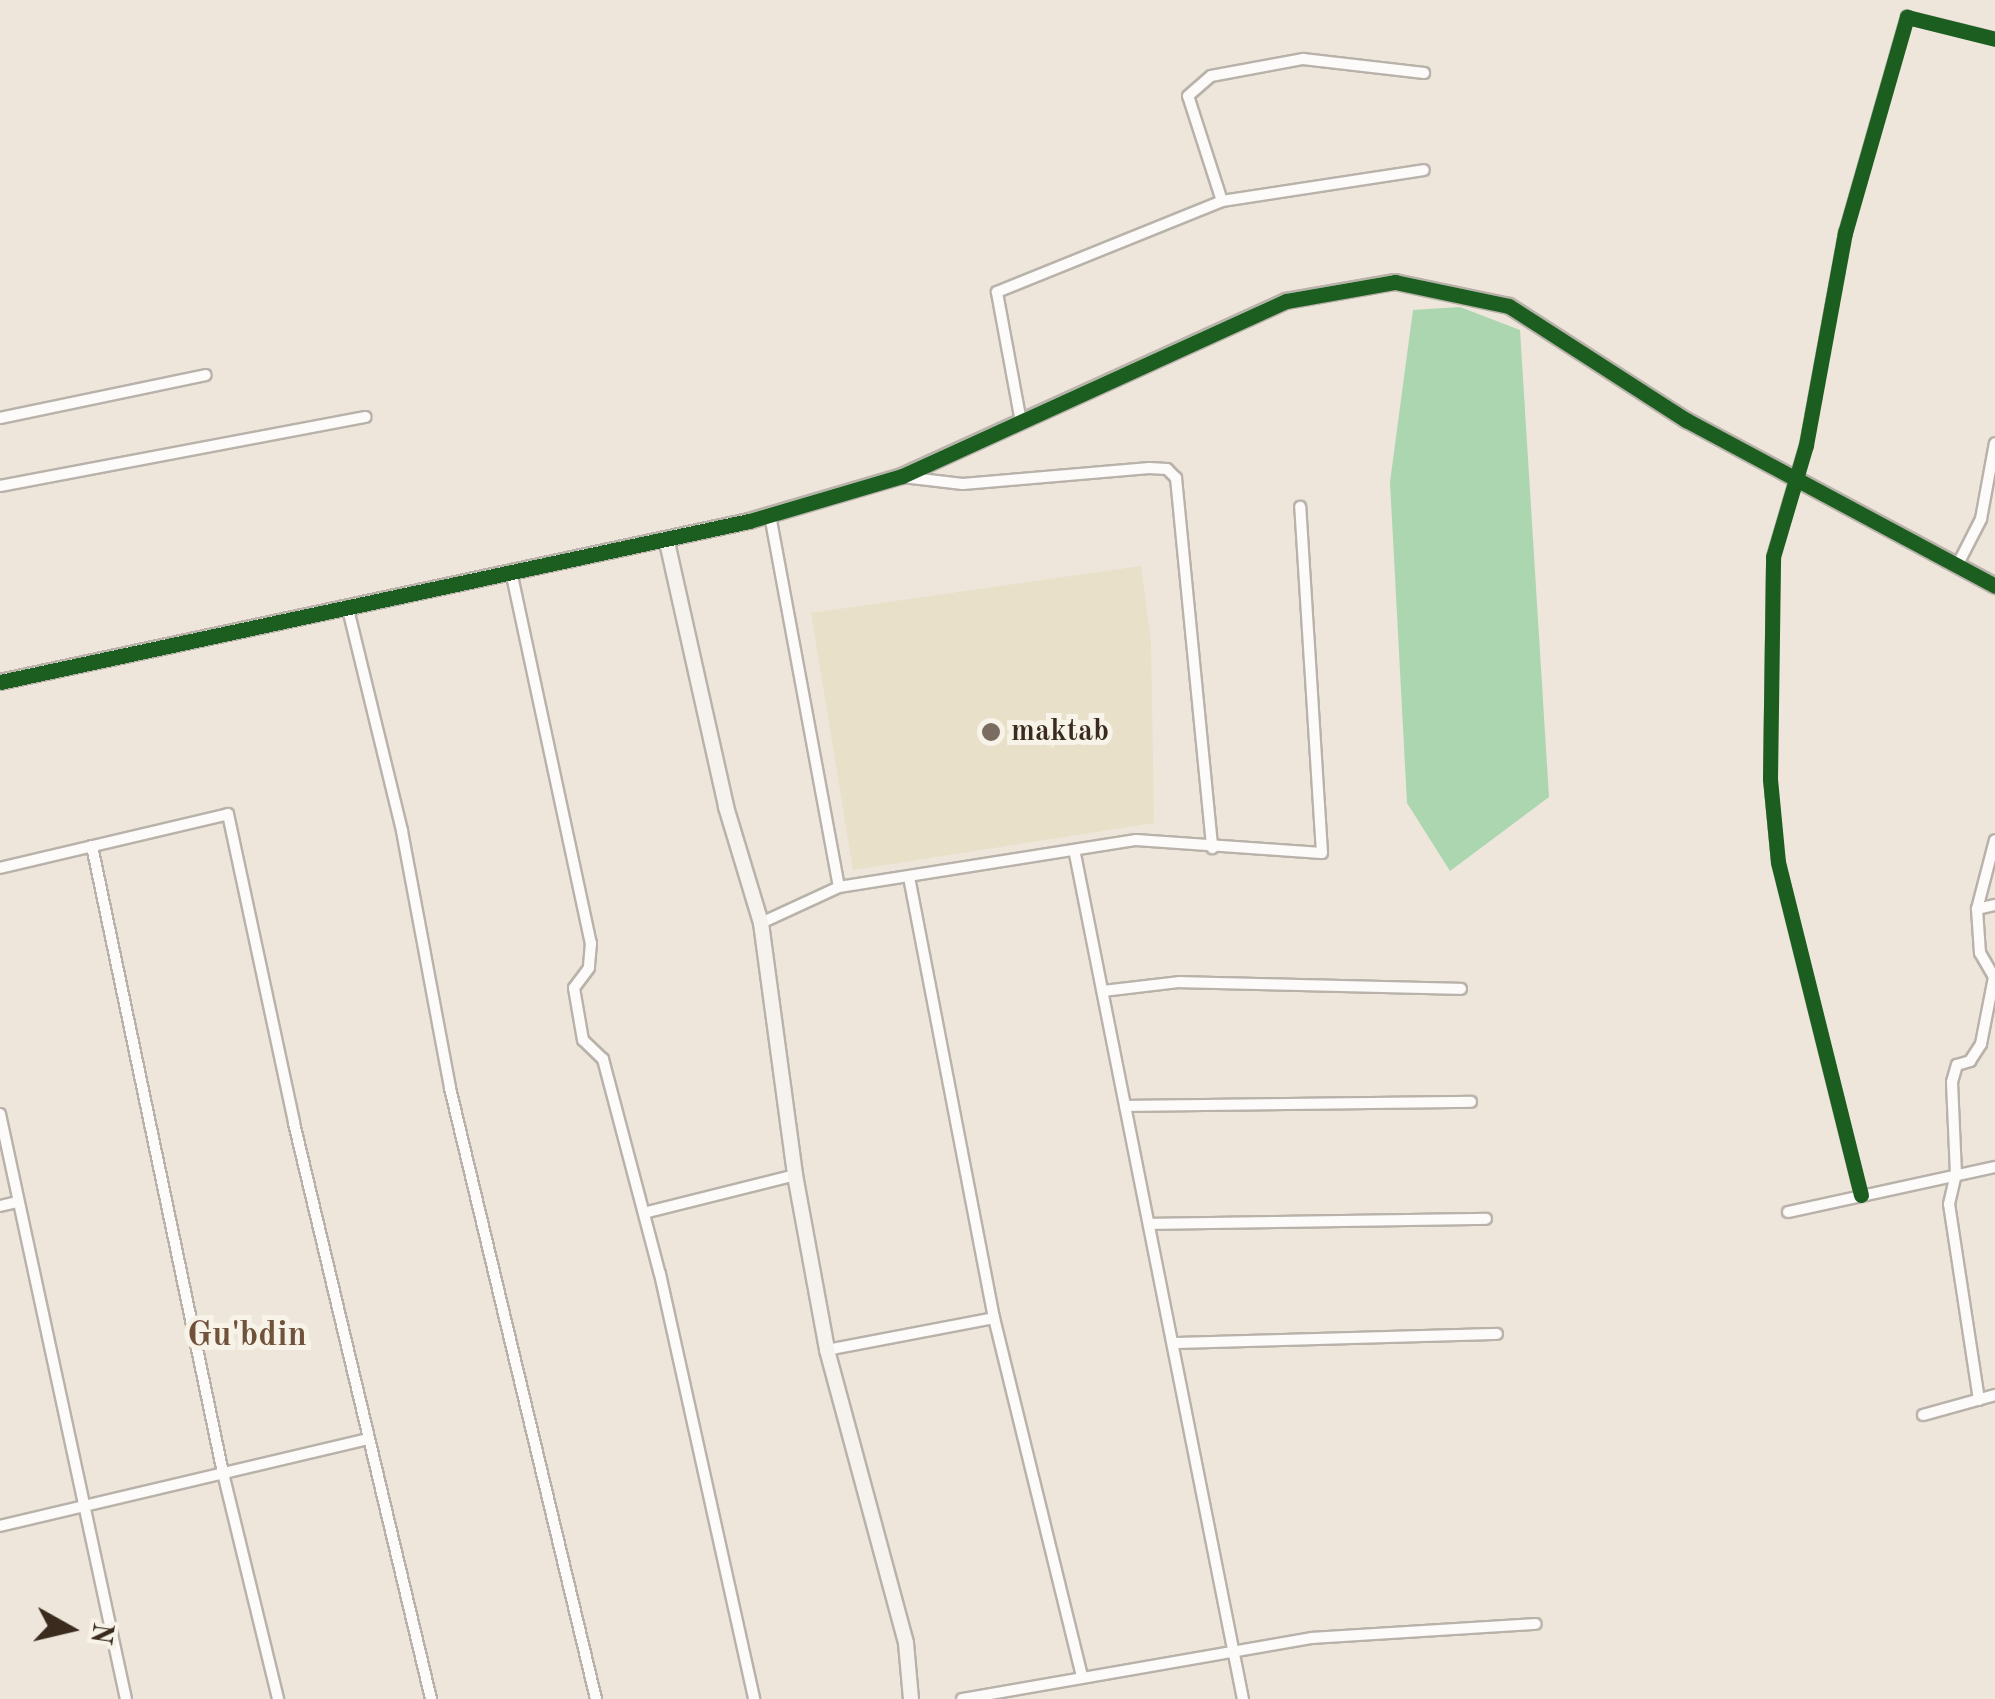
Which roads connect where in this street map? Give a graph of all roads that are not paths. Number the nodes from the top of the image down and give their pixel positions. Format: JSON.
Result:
{"nodes":[{"id":1,"x":1995,"y":39,"type":"edge"},
{"id":2,"x":1424,"y":73,"type":"dead end"},
{"id":3,"x":1424,"y":170,"type":"dead end"},
{"id":4,"x":1222,"y":202,"type":"junction"},
{"id":5,"x":206,"y":375,"type":"dead end"},
{"id":6,"x":366,"y":417,"type":"dead end"},
{"id":7,"x":0,"y":418,"type":"edge"},
{"id":8,"x":1021,"y":422,"type":"junction"},
{"id":9,"x":1995,"y":443,"type":"edge"},
{"id":10,"x":902,"y":476,"type":"junction"},
{"id":11,"x":1794,"y":480,"type":"junction"},
{"id":12,"x":0,"y":486,"type":"edge"},
{"id":13,"x":1300,"y":507,"type":"dead end"},
{"id":14,"x":770,"y":515,"type":"junction"},
{"id":15,"x":667,"y":542,"type":"junction"},
{"id":16,"x":1958,"y":564,"type":"junction"},
{"id":17,"x":511,"y":571,"type":"junction"},
{"id":18,"x":1995,"y":586,"type":"edge"},
{"id":19,"x":348,"y":609,"type":"junction"},
{"id":20,"x":0,"y":682,"type":"edge"},
{"id":21,"x":1995,"y":840,"type":"edge"},
{"id":22,"x":92,"y":846,"type":"junction"},
{"id":23,"x":1212,"y":848,"type":"junction"},
{"id":24,"x":1076,"y":854,"type":"junction"},
{"id":25,"x":0,"y":868,"type":"edge"},
{"id":26,"x":910,"y":878,"type":"junction"},
{"id":27,"x":839,"y":887,"type":"junction"},
{"id":28,"x":1995,"y":905,"type":"edge"},
{"id":29,"x":1977,"y":909,"type":"junction"},
{"id":30,"x":760,"y":923,"type":"junction"},
{"id":31,"x":1461,"y":988,"type":"dead end"},
{"id":32,"x":1103,"y":991,"type":"junction"},
{"id":33,"x":1471,"y":1102,"type":"dead end"},
{"id":34,"x":1126,"y":1106,"type":"junction"},
{"id":35,"x":0,"y":1114,"type":"edge"},
{"id":36,"x":1995,"y":1168,"type":"edge"},
{"id":37,"x":1956,"y":1174,"type":"junction"},
{"id":38,"x":794,"y":1175,"type":"junction"},
{"id":39,"x":1861,"y":1196,"type":"junction"},
{"id":40,"x":18,"y":1202,"type":"junction"},
{"id":41,"x":0,"y":1206,"type":"edge"},
{"id":42,"x":1788,"y":1212,"type":"dead end"},
{"id":43,"x":644,"y":1213,"type":"junction"},
{"id":44,"x":1486,"y":1219,"type":"dead end"},
{"id":45,"x":1149,"y":1224,"type":"junction"},
{"id":46,"x":994,"y":1318,"type":"junction"},
{"id":47,"x":1497,"y":1334,"type":"dead end"},
{"id":48,"x":1173,"y":1343,"type":"junction"},
{"id":49,"x":827,"y":1350,"type":"junction"},
{"id":50,"x":1995,"y":1395,"type":"edge"},
{"id":51,"x":1978,"y":1400,"type":"junction"},
{"id":52,"x":1924,"y":1415,"type":"dead end"},
{"id":53,"x":366,"y":1440,"type":"junction"},
{"id":54,"x":223,"y":1473,"type":"junction"},
{"id":55,"x":80,"y":1508,"type":"junction"},
{"id":56,"x":0,"y":1526,"type":"edge"},
{"id":57,"x":1536,"y":1624,"type":"dead end"},
{"id":58,"x":1234,"y":1652,"type":"junction"},
{"id":59,"x":1082,"y":1675,"type":"junction"},
{"id":60,"x":126,"y":1699,"type":"edge"},
{"id":61,"x":278,"y":1699,"type":"edge"},
{"id":62,"x":431,"y":1699,"type":"edge"},
{"id":63,"x":596,"y":1699,"type":"edge"},
{"id":64,"x":754,"y":1699,"type":"edge"},
{"id":65,"x":911,"y":1699,"type":"edge"},
{"id":66,"x":962,"y":1699,"type":"edge"},
{"id":67,"x":1243,"y":1699,"type":"edge"}],
"edges":[{"from":1,"to":11,"type":"street"},
{"from":2,"to":4,"type":"street"},
{"from":3,"to":4,"type":"street"},
{"from":4,"to":8,"type":"street"},
{"from":5,"to":7,"type":"street"},
{"from":6,"to":12,"type":"street"},
{"from":8,"to":10,"type":"street"},
{"from":8,"to":11,"type":"street"},
{"from":9,"to":16,"type":"street"},
{"from":10,"to":14,"type":"street"},
{"from":10,"to":23,"type":"street"},
{"from":11,"to":16,"type":"street"},
{"from":11,"to":39,"type":"street"},
{"from":13,"to":23,"type":"street"},
{"from":14,"to":15,"type":"street"},
{"from":14,"to":27,"type":"street"},
{"from":15,"to":17,"type":"street"},
{"from":15,"to":30,"type":"street"},
{"from":16,"to":18,"type":"street"},
{"from":17,"to":19,"type":"street"},
{"from":17,"to":43,"type":"street"},
{"from":19,"to":20,"type":"street"},
{"from":19,"to":63,"type":"street"},
{"from":21,"to":29,"type":"street"},
{"from":22,"to":25,"type":"street"},
{"from":22,"to":53,"type":"street"},
{"from":22,"to":54,"type":"street"},
{"from":23,"to":24,"type":"street"},
{"from":24,"to":26,"type":"street"},
{"from":24,"to":32,"type":"street"},
{"from":26,"to":27,"type":"street"},
{"from":26,"to":46,"type":"street"},
{"from":27,"to":30,"type":"street"},
{"from":28,"to":29,"type":"street"},
{"from":29,"to":37,"type":"street"},
{"from":30,"to":38,"type":"street"},
{"from":31,"to":32,"type":"street"},
{"from":32,"to":34,"type":"street"},
{"from":33,"to":34,"type":"street"},
{"from":34,"to":45,"type":"street"},
{"from":35,"to":40,"type":"street"},
{"from":36,"to":37,"type":"street"},
{"from":37,"to":39,"type":"street"},
{"from":37,"to":51,"type":"street"},
{"from":38,"to":43,"type":"street"},
{"from":38,"to":49,"type":"street"},
{"from":39,"to":42,"type":"street"},
{"from":40,"to":41,"type":"street"},
{"from":40,"to":55,"type":"street"},
{"from":43,"to":64,"type":"street"},
{"from":44,"to":45,"type":"street"},
{"from":45,"to":48,"type":"street"},
{"from":46,"to":49,"type":"street"},
{"from":46,"to":59,"type":"street"},
{"from":47,"to":48,"type":"street"},
{"from":48,"to":58,"type":"street"},
{"from":49,"to":65,"type":"street"},
{"from":50,"to":51,"type":"street"},
{"from":51,"to":52,"type":"street"},
{"from":53,"to":54,"type":"street"},
{"from":53,"to":62,"type":"street"},
{"from":54,"to":55,"type":"street"},
{"from":54,"to":61,"type":"street"},
{"from":55,"to":56,"type":"street"},
{"from":55,"to":60,"type":"street"},
{"from":57,"to":58,"type":"street"},
{"from":58,"to":59,"type":"street"},
{"from":58,"to":67,"type":"street"},
{"from":59,"to":66,"type":"street"}]}
